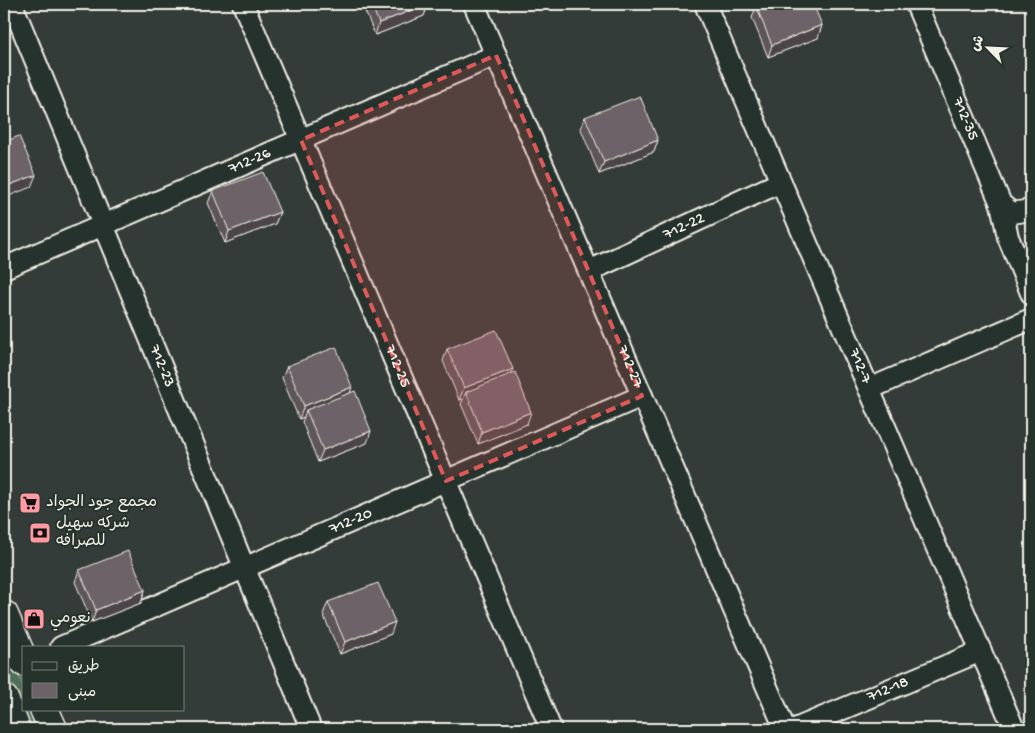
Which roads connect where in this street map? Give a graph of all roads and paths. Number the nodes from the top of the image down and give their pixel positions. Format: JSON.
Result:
{"nodes":[{"id":1,"x":12,"y":4,"type":"edge"},
{"id":2,"x":243,"y":4,"type":"edge"},
{"id":3,"x":474,"y":4,"type":"edge"},
{"id":4,"x":705,"y":4,"type":"edge"},
{"id":5,"x":916,"y":4,"type":"edge"},
{"id":6,"x":496,"y":55,"type":"junction"},
{"id":7,"x":301,"y":140,"type":"junction"},
{"id":8,"x":781,"y":182,"type":"junction"},
{"id":9,"x":1001,"y":204,"type":"junction"},
{"id":10,"x":1031,"y":210,"type":"edge"},
{"id":11,"x":103,"y":225,"type":"junction"},
{"id":12,"x":4,"y":268,"type":"edge"},
{"id":13,"x":588,"y":271,"type":"junction"},
{"id":14,"x":1031,"y":293,"type":"edge"},
{"id":15,"x":1031,"y":319,"type":"edge"},
{"id":16,"x":869,"y":389,"type":"junction"},
{"id":17,"x":642,"y":396,"type":"junction"},
{"id":18,"x":446,"y":481,"type":"junction"},
{"id":19,"x":244,"y":568,"type":"junction"},
{"id":20,"x":4,"y":615,"type":"edge"},
{"id":21,"x":63,"y":646,"type":"edge"},
{"id":22,"x":981,"y":651,"type":"junction"},
{"id":23,"x":22,"y":657,"type":"edge"},
{"id":24,"x":4,"y":699,"type":"edge"},
{"id":25,"x":44,"y":710,"type":"edge"},
{"id":26,"x":16,"y":729,"type":"edge"},
{"id":27,"x":53,"y":729,"type":"edge"},
{"id":28,"x":311,"y":729,"type":"edge"},
{"id":29,"x":551,"y":729,"type":"edge"},
{"id":30,"x":785,"y":729,"type":"edge"},
{"id":31,"x":796,"y":729,"type":"edge"},
{"id":32,"x":1014,"y":729,"type":"edge"}],
"edges":[{"from":1,"to":11,"type":"street","name":"712-23"},
{"from":2,"to":7,"type":"street","name":"712-25"},
{"from":3,"to":6,"type":"street","name":"712-27"},
{"from":4,"to":8,"type":"street","name":"712-7"},
{"from":5,"to":9,"type":"street","name":"712-35"},
{"from":6,"to":7,"type":"street","name":"712-26"},
{"from":6,"to":13,"type":"street","name":"712-27"},
{"from":7,"to":11,"type":"street","name":"712-26"},
{"from":7,"to":18,"type":"street","name":"712-25"},
{"from":8,"to":13,"type":"street","name":"712-22"},
{"from":8,"to":16,"type":"street","name":"712-7"},
{"from":9,"to":10,"type":"street"},
{"from":9,"to":14,"type":"street","name":"712-35"},
{"from":11,"to":12,"type":"street","name":"712-26"},
{"from":11,"to":19,"type":"street","name":"712-23"},
{"from":13,"to":17,"type":"street","name":"712-27"},
{"from":15,"to":16,"type":"street"},
{"from":16,"to":22,"type":"street","name":"712-7"},
{"from":17,"to":18,"type":"street","name":"712-20"},
{"from":17,"to":30,"type":"street","name":"712-27"},
{"from":18,"to":19,"type":"street","name":"712-20"},
{"from":18,"to":29,"type":"street","name":"712-25"},
{"from":19,"to":21,"type":"street","name":"712-20"},
{"from":19,"to":28,"type":"street","name":"712-23"},
{"from":20,"to":23,"type":"street"},
{"from":22,"to":31,"type":"street","name":"712-18"},
{"from":22,"to":32,"type":"street","name":"712-7"},
{"from":24,"to":26,"type":"street"},
{"from":25,"to":27,"type":"street"}]}
